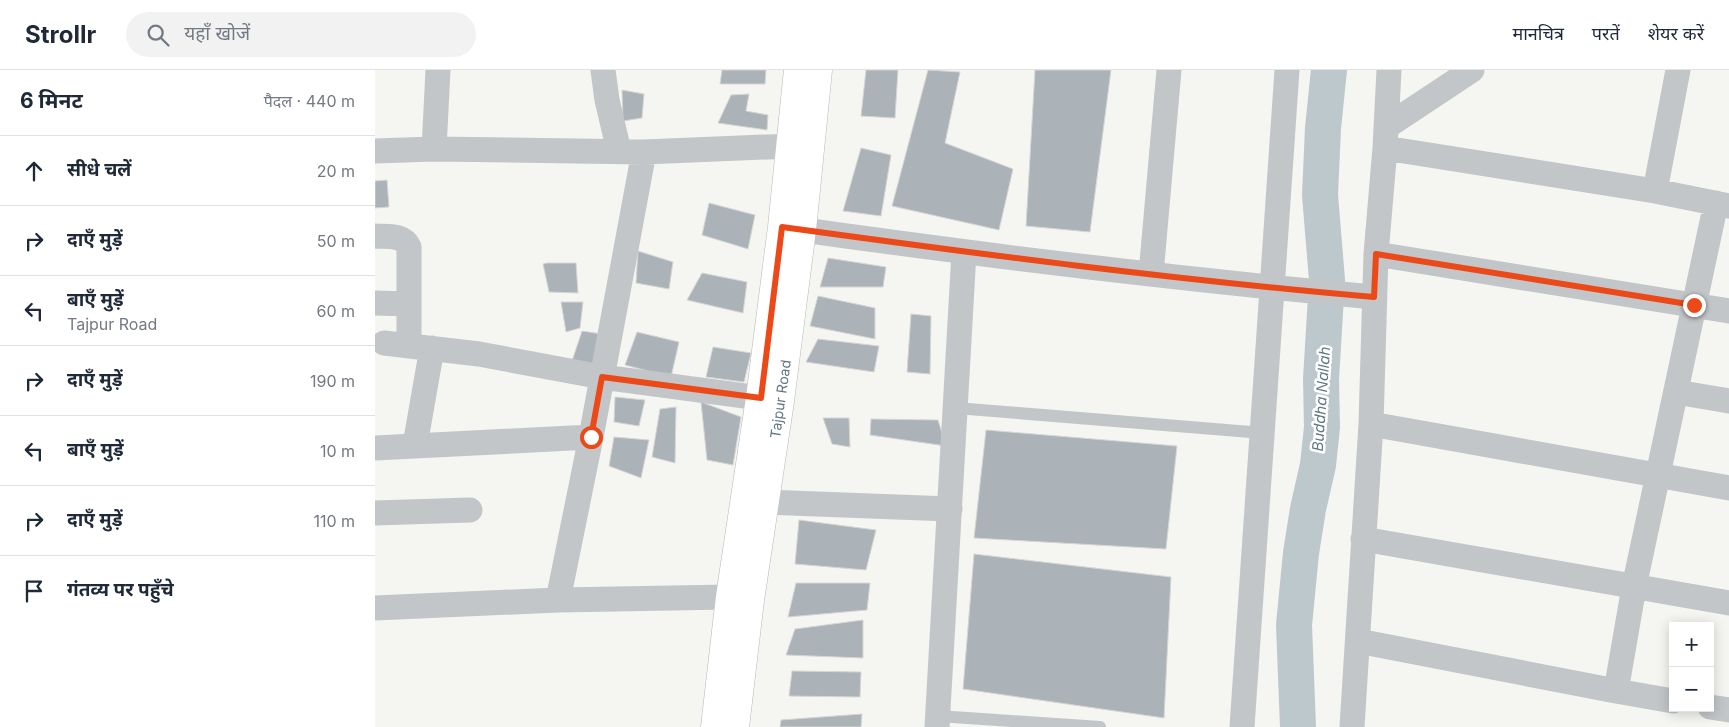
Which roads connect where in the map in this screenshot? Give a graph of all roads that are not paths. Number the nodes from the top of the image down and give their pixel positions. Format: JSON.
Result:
{"nodes":[{"id":1,"x":438,"y":70,"type":"edge"},
{"id":2,"x":603,"y":70,"type":"edge"},
{"id":3,"x":797,"y":70,"type":"edge"},
{"id":4,"x":818,"y":70,"type":"edge"},
{"id":5,"x":1169,"y":70,"type":"edge"},
{"id":6,"x":1287,"y":70,"type":"edge"},
{"id":7,"x":1389,"y":70,"type":"edge"},
{"id":8,"x":1472,"y":70,"type":"edge"},
{"id":9,"x":1678,"y":70,"type":"edge"},
{"id":10,"x":1385,"y":137,"type":"junction"},
{"id":11,"x":791,"y":146,"type":"junction"},
{"id":12,"x":434,"y":150,"type":"junction"},
{"id":13,"x":375,"y":151,"type":"edge"},
{"id":14,"x":619,"y":151,"type":"junction"},
{"id":15,"x":644,"y":152,"type":"junction"},
{"id":16,"x":1655,"y":191,"type":"junction"},
{"id":17,"x":1723,"y":204,"type":"edge"},
{"id":18,"x":792,"y":228,"type":"junction"},
{"id":19,"x":375,"y":236,"type":"edge"},
{"id":20,"x":964,"y":252,"type":"junction"},
{"id":21,"x":1376,"y":254,"type":"junction"},
{"id":22,"x":1151,"y":274,"type":"junction"},
{"id":23,"x":1280,"y":289,"type":"junction"},
{"id":24,"x":1363,"y":296,"type":"junction"},
{"id":25,"x":375,"y":303,"type":"edge"},
{"id":26,"x":409,"y":304,"type":"junction"},
{"id":27,"x":1694,"y":305,"type":"junction"},
{"id":28,"x":1729,"y":311,"type":"edge"},
{"id":29,"x":384,"y":343,"type":"dead end"},
{"id":30,"x":421,"y":347,"type":"junction"},
{"id":31,"x":602,"y":377,"type":"junction"},
{"id":32,"x":1676,"y":392,"type":"junction"},
{"id":33,"x":761,"y":398,"type":"junction"},
{"id":34,"x":1729,"y":401,"type":"edge"},
{"id":35,"x":956,"y":408,"type":"junction"},
{"id":36,"x":1371,"y":424,"type":"junction"},
{"id":37,"x":1263,"y":433,"type":"junction"},
{"id":38,"x":591,"y":437,"type":"junction"},
{"id":39,"x":415,"y":445,"type":"junction"},
{"id":40,"x":375,"y":448,"type":"edge"},
{"id":41,"x":1658,"y":476,"type":"junction"},
{"id":42,"x":1729,"y":488,"type":"edge"},
{"id":43,"x":764,"y":502,"type":"junction"},
{"id":44,"x":950,"y":509,"type":"junction"},
{"id":45,"x":470,"y":510,"type":"dead end"},
{"id":46,"x":375,"y":513,"type":"edge"},
{"id":47,"x":1363,"y":539,"type":"junction"},
{"id":48,"x":1634,"y":587,"type":"junction"},
{"id":49,"x":730,"y":597,"type":"junction"},
{"id":50,"x":558,"y":600,"type":"junction"},
{"id":51,"x":1729,"y":603,"type":"edge"},
{"id":52,"x":375,"y":608,"type":"edge"},
{"id":53,"x":1358,"y":641,"type":"junction"},
{"id":54,"x":1616,"y":691,"type":"junction"},
{"id":55,"x":1669,"y":700,"type":"edge"},
{"id":56,"x":1714,"y":708,"type":"edge"},
{"id":57,"x":1729,"y":710,"type":"edge"},
{"id":58,"x":938,"y":722,"type":"edge"},
{"id":59,"x":715,"y":727,"type":"edge"},
{"id":60,"x":735,"y":727,"type":"edge"},
{"id":61,"x":1100,"y":727,"type":"edge"},
{"id":62,"x":1242,"y":727,"type":"edge"},
{"id":63,"x":1352,"y":727,"type":"edge"}],
"edges":[{"from":1,"to":12,"type":"street"},
{"from":2,"to":14,"type":"street"},
{"from":3,"to":11,"type":"main road","name":"Tajpur Road"},
{"from":4,"to":18,"type":"main road","name":"Tajpur Road"},
{"from":5,"to":22,"type":"street"},
{"from":6,"to":23,"type":"street"},
{"from":7,"to":10,"type":"street"},
{"from":8,"to":10,"type":"street"},
{"from":9,"to":16,"type":"street"},
{"from":10,"to":16,"type":"street"},
{"from":10,"to":21,"type":"street"},
{"from":11,"to":15,"type":"street"},
{"from":11,"to":18,"type":"main road","name":"Tajpur Road"},
{"from":12,"to":13,"type":"street"},
{"from":12,"to":14,"type":"street"},
{"from":14,"to":15,"type":"street"},
{"from":15,"to":31,"type":"street"},
{"from":16,"to":17,"type":"street"},
{"from":17,"to":27,"type":"street"},
{"from":18,"to":20,"type":"street"},
{"from":18,"to":33,"type":"main road","name":"Tajpur Road"},
{"from":18,"to":43,"type":"main road","name":"Tajpur Road"},
{"from":19,"to":26,"type":"street"},
{"from":20,"to":22,"type":"street"},
{"from":20,"to":35,"type":"street"},
{"from":21,"to":24,"type":"street"},
{"from":21,"to":27,"type":"street"},
{"from":22,"to":23,"type":"street"},
{"from":23,"to":24,"type":"street"},
{"from":23,"to":37,"type":"street"},
{"from":24,"to":36,"type":"street"},
{"from":25,"to":26,"type":"street"},
{"from":26,"to":30,"type":"street"},
{"from":27,"to":28,"type":"street"},
{"from":27,"to":32,"type":"street"},
{"from":29,"to":30,"type":"street"},
{"from":30,"to":31,"type":"street"},
{"from":30,"to":39,"type":"street"},
{"from":31,"to":33,"type":"street"},
{"from":31,"to":38,"type":"street"},
{"from":32,"to":34,"type":"street"},
{"from":32,"to":41,"type":"street"},
{"from":33,"to":49,"type":"main road","name":"Tajpur Road"},
{"from":35,"to":37,"type":"lane"},
{"from":35,"to":44,"type":"street"},
{"from":36,"to":41,"type":"street"},
{"from":36,"to":47,"type":"street"},
{"from":37,"to":62,"type":"street"},
{"from":38,"to":39,"type":"street"},
{"from":38,"to":50,"type":"street"},
{"from":39,"to":40,"type":"street"},
{"from":41,"to":42,"type":"street"},
{"from":41,"to":48,"type":"street"},
{"from":43,"to":44,"type":"street"},
{"from":43,"to":60,"type":"main road","name":"Tajpur Road"},
{"from":44,"to":58,"type":"street"},
{"from":45,"to":46,"type":"street"},
{"from":47,"to":48,"type":"street"},
{"from":47,"to":53,"type":"street"},
{"from":48,"to":51,"type":"street"},
{"from":48,"to":54,"type":"street"},
{"from":49,"to":50,"type":"street"},
{"from":49,"to":59,"type":"main road","name":"Tajpur Road"},
{"from":50,"to":52,"type":"street"},
{"from":53,"to":54,"type":"street"},
{"from":53,"to":63,"type":"street"},
{"from":54,"to":55,"type":"street"},
{"from":56,"to":57,"type":"street"},
{"from":58,"to":61,"type":"lane"}]}
